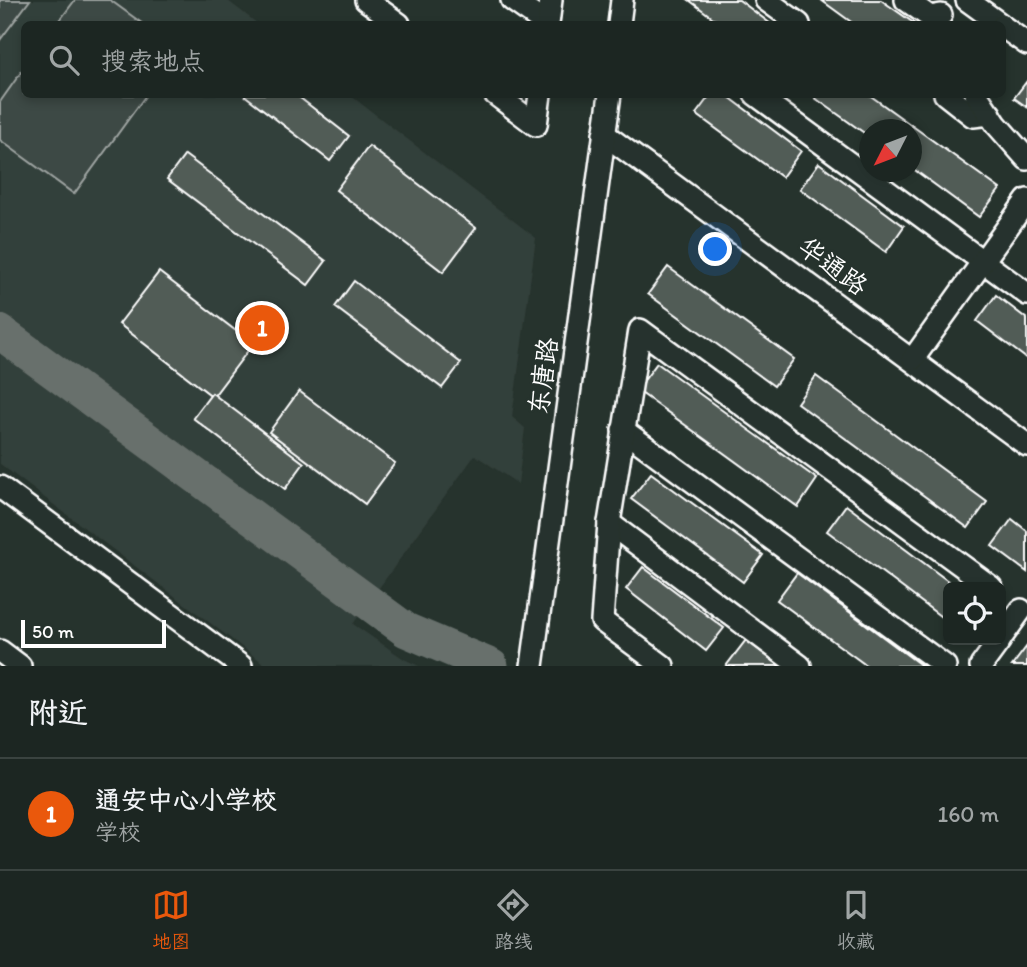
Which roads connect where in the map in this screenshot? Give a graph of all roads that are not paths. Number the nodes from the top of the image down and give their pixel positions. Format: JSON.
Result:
{"nodes":[{"id":1,"x":366,"y":0,"type":"edge"},
{"id":2,"x":512,"y":0,"type":"edge"},
{"id":3,"x":551,"y":0,"type":"edge"},
{"id":4,"x":622,"y":0,"type":"edge"},
{"id":5,"x":766,"y":0,"type":"edge"},
{"id":6,"x":906,"y":0,"type":"edge"},
{"id":7,"x":967,"y":0,"type":"edge"},
{"id":8,"x":942,"y":13,"type":"edge"},
{"id":9,"x":395,"y":21,"type":"edge"},
{"id":10,"x":543,"y":21,"type":"edge"},
{"id":11,"x":548,"y":21,"type":"edge"},
{"id":12,"x":619,"y":21,"type":"edge"},
{"id":13,"x":795,"y":21,"type":"edge"},
{"id":14,"x":996,"y":21,"type":"edge"},
{"id":15,"x":1006,"y":29,"type":"edge"},
{"id":16,"x":1027,"y":44,"type":"edge"},
{"id":17,"x":500,"y":98,"type":"edge"},
{"id":18,"x":539,"y":98,"type":"edge"},
{"id":19,"x":609,"y":98,"type":"edge"},
{"id":20,"x":760,"y":98,"type":"edge"},
{"id":21,"x":950,"y":98,"type":"edge"},
{"id":22,"x":979,"y":98,"type":"edge"},
{"id":23,"x":990,"y":114,"type":"junction"},
{"id":24,"x":604,"y":134,"type":"junction"},
{"id":25,"x":1027,"y":159,"type":"edge"},
{"id":26,"x":1027,"y":200,"type":"edge"},
{"id":27,"x":983,"y":262,"type":"junction"},
{"id":28,"x":1027,"y":294,"type":"edge"},
{"id":29,"x":913,"y":359,"type":"junction"},
{"id":30,"x":623,"y":430,"type":"junction"},
{"id":31,"x":1027,"y":444,"type":"edge"},
{"id":32,"x":0,"y":486,"type":"edge"},
{"id":33,"x":609,"y":523,"type":"junction"},
{"id":34,"x":984,"y":582,"type":"edge"},
{"id":35,"x":1006,"y":599,"type":"edge"},
{"id":36,"x":1024,"y":612,"type":"edge"},
{"id":37,"x":1006,"y":632,"type":"edge"},
{"id":38,"x":996,"y":645,"type":"edge"},
{"id":39,"x":0,"y":651,"type":"edge"},
{"id":40,"x":534,"y":656,"type":"edge"},
{"id":41,"x":20,"y":666,"type":"edge"},
{"id":42,"x":241,"y":666,"type":"edge"},
{"id":43,"x":663,"y":666,"type":"edge"},
{"id":44,"x":800,"y":666,"type":"edge"},
{"id":45,"x":945,"y":666,"type":"edge"},
{"id":46,"x":981,"y":666,"type":"edge"}],
"edges":[{"from":1,"to":9,"type":"street"},
{"from":2,"to":10,"type":"street"},
{"from":3,"to":11,"type":"street"},
{"from":4,"to":12,"type":"street"},
{"from":5,"to":13,"type":"street"},
{"from":6,"to":8,"type":"street"},
{"from":7,"to":14,"type":"street"},
{"from":15,"to":16,"type":"street"},
{"from":17,"to":18,"type":"street"},
{"from":19,"to":24,"type":"street","name":"东唐路"},
{"from":20,"to":27,"type":"street"},
{"from":21,"to":23,"type":"street"},
{"from":22,"to":23,"type":"street"},
{"from":23,"to":25,"type":"street"},
{"from":24,"to":29,"type":"street","name":"华通路"},
{"from":24,"to":40,"type":"street","name":"东唐路"},
{"from":26,"to":27,"type":"street"},
{"from":27,"to":28,"type":"street"},
{"from":27,"to":29,"type":"street"},
{"from":29,"to":31,"type":"street","name":"华通路"},
{"from":30,"to":33,"type":"street"},
{"from":30,"to":34,"type":"street"},
{"from":30,"to":45,"type":"street"},
{"from":32,"to":42,"type":"street"},
{"from":33,"to":43,"type":"street"},
{"from":33,"to":44,"type":"street"},
{"from":35,"to":36,"type":"street"},
{"from":36,"to":37,"type":"street"},
{"from":38,"to":46,"type":"street"},
{"from":39,"to":41,"type":"street"}]}
